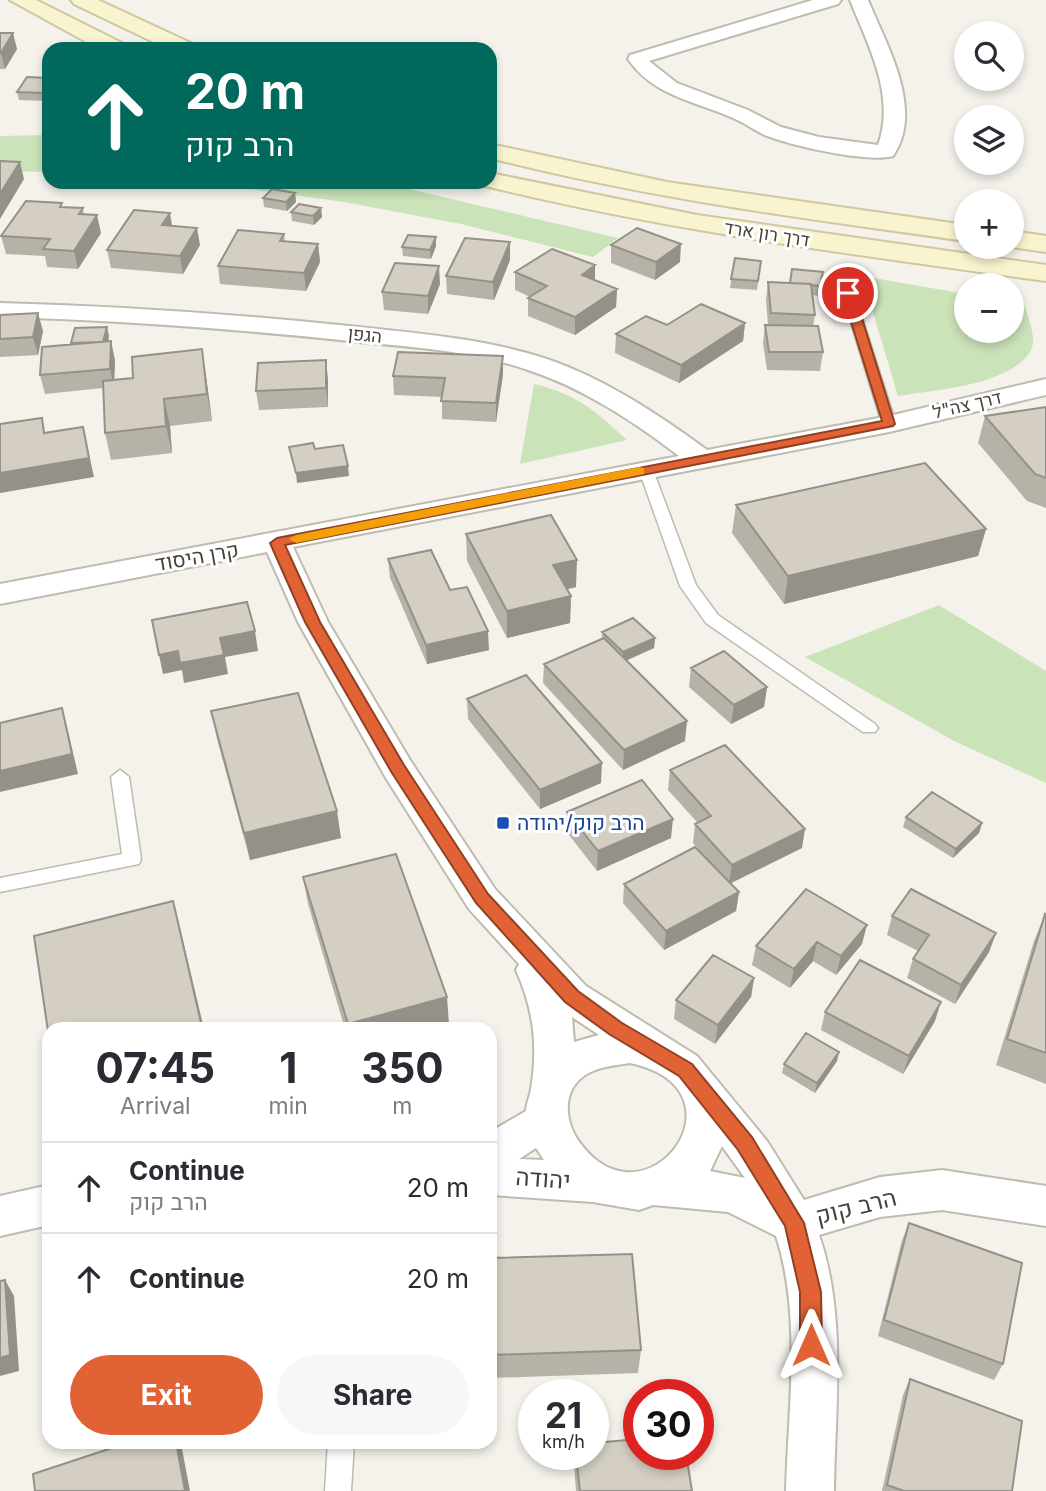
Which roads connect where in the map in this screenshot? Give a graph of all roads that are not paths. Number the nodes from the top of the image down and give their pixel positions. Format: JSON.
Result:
{"nodes":[{"id":1,"x":20,"y":0,"type":"edge"},
{"id":2,"x":81,"y":0,"type":"edge"},
{"id":3,"x":832,"y":0,"type":"edge"},
{"id":4,"x":859,"y":0,"type":"edge"},
{"id":5,"x":102,"y":42,"type":"edge"},
{"id":6,"x":170,"y":42,"type":"edge"},
{"id":7,"x":497,"y":153,"type":"edge"},
{"id":8,"x":497,"y":182,"type":"edge"},
{"id":9,"x":954,"y":231,"type":"edge"},
{"id":10,"x":1024,"y":241,"type":"edge"},
{"id":11,"x":1046,"y":244,"type":"edge"},
{"id":12,"x":1046,"y":273,"type":"edge"},
{"id":13,"x":848,"y":293,"type":"dead end"},
{"id":14,"x":0,"y":310,"type":"edge"},
{"id":15,"x":1046,"y":387,"type":"edge"},
{"id":16,"x":889,"y":424,"type":"junction"},
{"id":17,"x":701,"y":459,"type":"junction"},
{"id":18,"x":646,"y":470,"type":"junction"},
{"id":19,"x":277,"y":543,"type":"junction"},
{"id":20,"x":0,"y":594,"type":"edge"},
{"id":21,"x":869,"y":727,"type":"dead end"},
{"id":22,"x":120,"y":777,"type":"dead end"},
{"id":23,"x":0,"y":885,"type":"edge"},
{"id":24,"x":522,"y":945,"type":"junction"},
{"id":25,"x":654,"y":1051,"type":"junction"},
{"id":26,"x":697,"y":1084,"type":"junction"},
{"id":27,"x":548,"y":1104,"type":"junction"},
{"id":28,"x":497,"y":1148,"type":"edge"},
{"id":29,"x":497,"y":1176,"type":"edge"},
{"id":30,"x":597,"y":1183,"type":"junction"},
{"id":31,"x":654,"y":1186,"type":"junction"},
{"id":32,"x":1046,"y":1206,"type":"edge"},
{"id":33,"x":42,"y":1207,"type":"edge"},
{"id":34,"x":0,"y":1216,"type":"edge"},
{"id":35,"x":794,"y":1223,"type":"junction"},
{"id":36,"x":341,"y":1449,"type":"edge"},
{"id":37,"x":338,"y":1491,"type":"edge"},
{"id":38,"x":810,"y":1491,"type":"edge"}],
"edges":[{"from":1,"to":5,"type":"main road"},
{"from":2,"to":6,"type":"main road"},
{"from":3,"to":4,"type":"street"},
{"from":7,"to":9,"type":"main road","name":"דרך רון ארד"},
{"from":8,"to":12,"type":"main road","name":"דרך רון ארד"},
{"from":10,"to":11,"type":"main road"},
{"from":13,"to":16,"type":"lane"},
{"from":14,"to":17,"type":"street","name":"הגפן"},
{"from":15,"to":16,"type":"street","name":"דרך צה\"ל"},
{"from":16,"to":17,"type":"street","name":"קרן היסוד"},
{"from":17,"to":18,"type":"street","name":"קרן היסוד"},
{"from":18,"to":19,"type":"street","name":"קרן היסוד"},
{"from":18,"to":21,"type":"lane"},
{"from":19,"to":20,"type":"street","name":"קרן היסוד"},
{"from":19,"to":24,"type":"street"},
{"from":22,"to":23,"type":"lane"},
{"from":24,"to":25,"type":"street"},
{"from":24,"to":27,"type":"street"},
{"from":25,"to":26,"type":"street"},
{"from":25,"to":27,"type":"street"},
{"from":26,"to":31,"type":"street"},
{"from":26,"to":35,"type":"street","name":"הרב קוק"},
{"from":27,"to":28,"type":"street","name":"יהודה"},
{"from":27,"to":30,"type":"street"},
{"from":29,"to":30,"type":"street","name":"יהודה"},
{"from":30,"to":31,"type":"street"},
{"from":31,"to":35,"type":"street"},
{"from":32,"to":35,"type":"street","name":"הרב קוק"},
{"from":33,"to":34,"type":"street"},
{"from":35,"to":38,"type":"street"},
{"from":36,"to":37,"type":"lane"}]}
